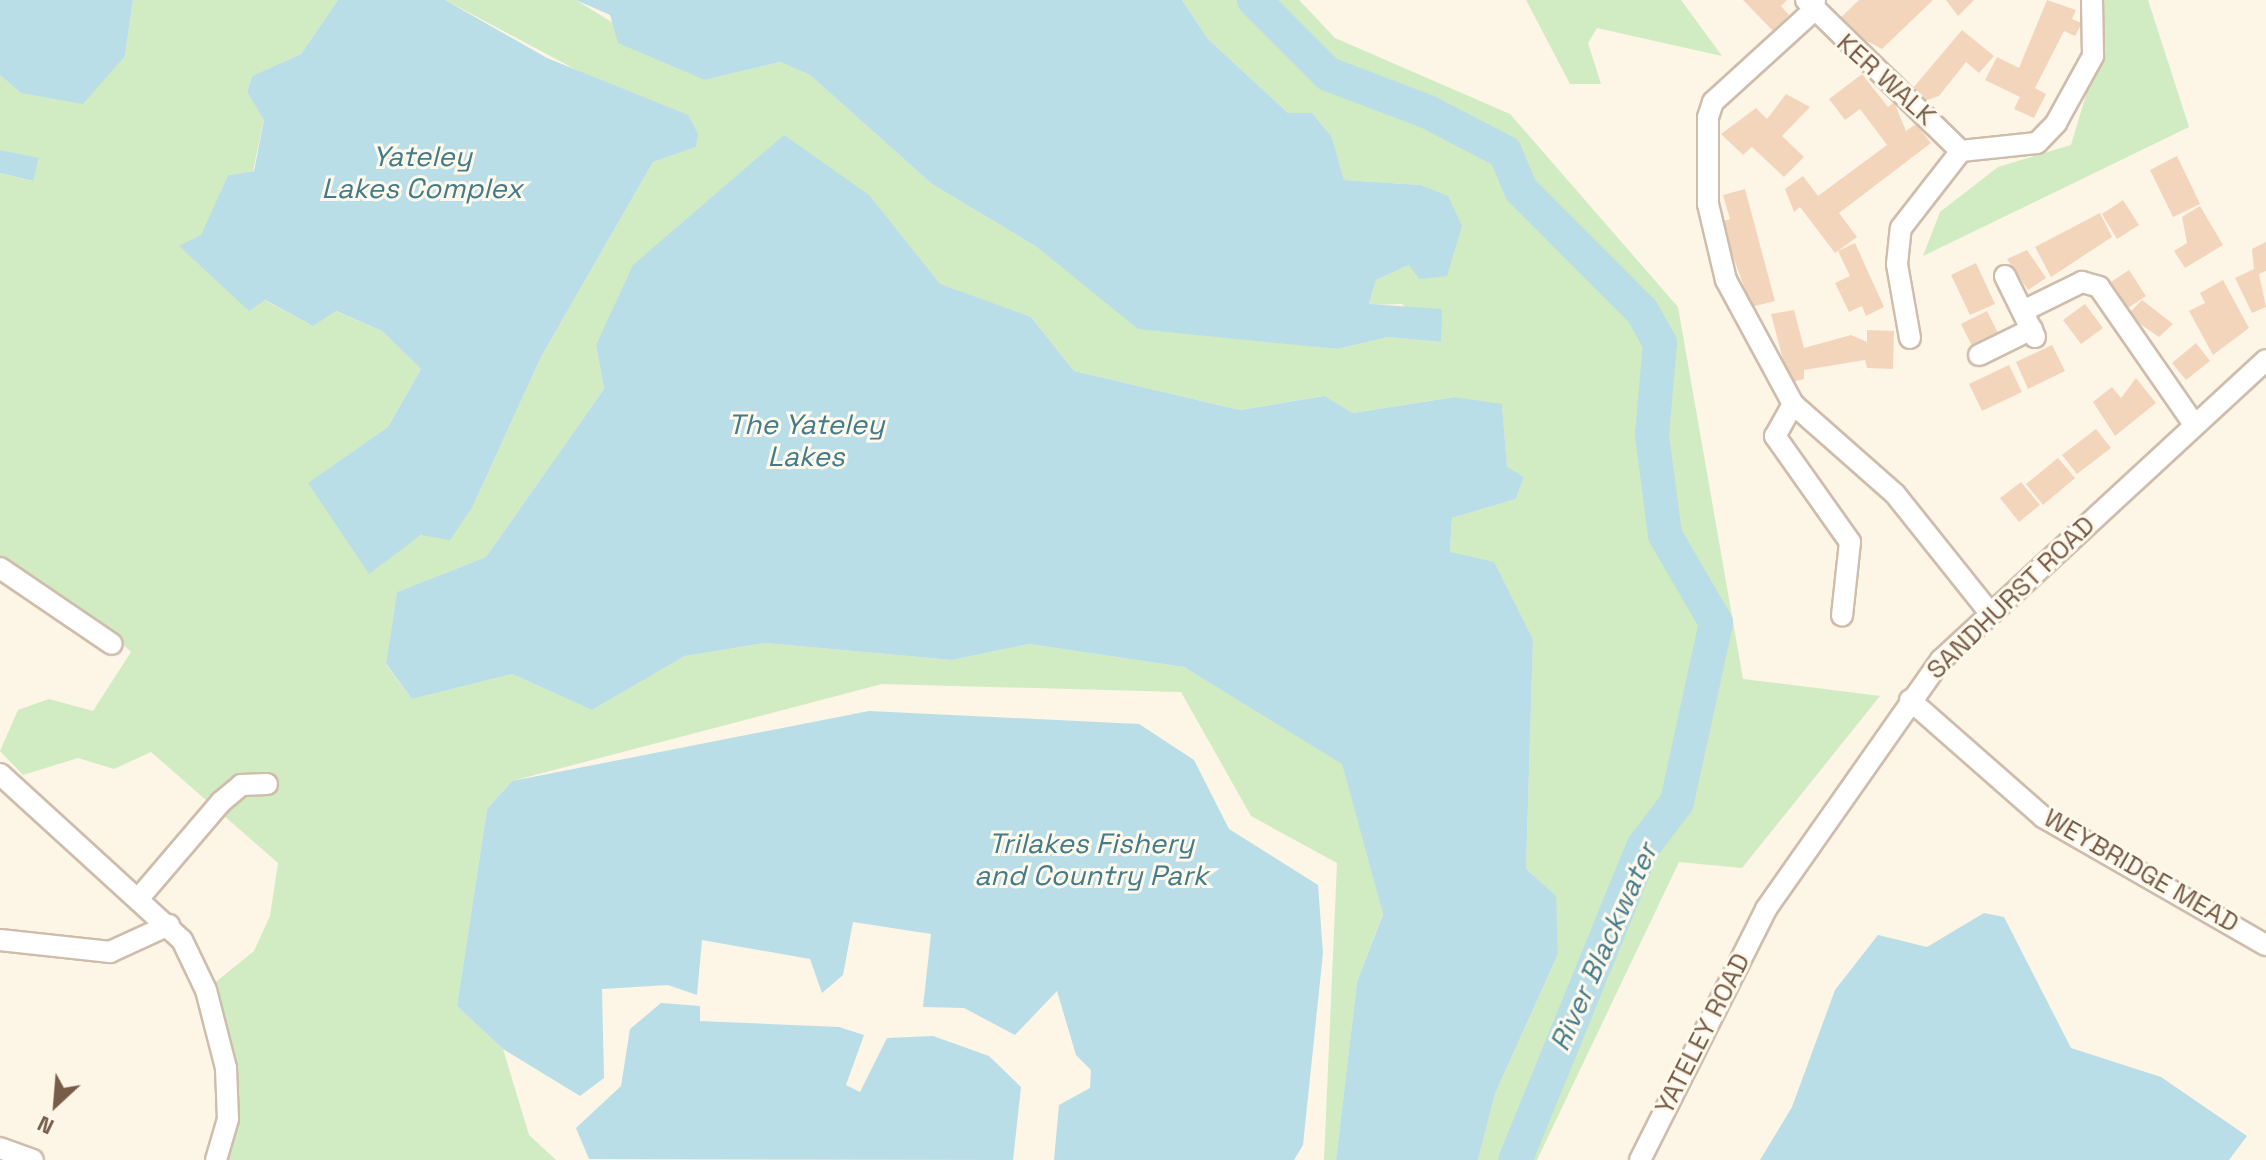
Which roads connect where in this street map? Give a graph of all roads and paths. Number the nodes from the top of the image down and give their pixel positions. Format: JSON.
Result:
{"nodes":[{"id":1,"x":2092,"y":0,"type":"edge"},
{"id":2,"x":1811,"y":4,"type":"edge"},
{"id":3,"x":1961,"y":151,"type":"junction"},
{"id":4,"x":2005,"y":276,"type":"dead end"},
{"id":5,"x":2030,"y":326,"type":"junction"},
{"id":6,"x":1910,"y":338,"type":"dead end"},
{"id":7,"x":1979,"y":355,"type":"dead end"},
{"id":8,"x":2266,"y":360,"type":"edge"},
{"id":9,"x":1793,"y":404,"type":"junction"},
{"id":10,"x":2194,"y":424,"type":"junction"},
{"id":11,"x":0,"y":568,"type":"edge"},
{"id":12,"x":1990,"y":613,"type":"junction"},
{"id":13,"x":1842,"y":616,"type":"dead end"},
{"id":14,"x":112,"y":644,"type":"dead end"},
{"id":15,"x":1910,"y":700,"type":"junction"},
{"id":16,"x":0,"y":774,"type":"edge"},
{"id":17,"x":267,"y":784,"type":"dead end"},
{"id":18,"x":139,"y":898,"type":"junction"},
{"id":19,"x":1766,"y":909,"type":"joint"},
{"id":20,"x":169,"y":925,"type":"junction"},
{"id":21,"x":0,"y":940,"type":"edge"},
{"id":22,"x":2266,"y":945,"type":"edge"},
{"id":23,"x":0,"y":1148,"type":"edge"},
{"id":24,"x":33,"y":1160,"type":"edge"},
{"id":25,"x":216,"y":1160,"type":"edge"},
{"id":26,"x":1640,"y":1160,"type":"edge"}],
"edges":[{"from":1,"to":3,"type":"street"},
{"from":2,"to":3,"type":"street","name":"KER WALK"},
{"from":2,"to":9,"type":"street"},
{"from":3,"to":6,"type":"street"},
{"from":4,"to":5,"type":"street"},
{"from":5,"to":7,"type":"street"},
{"from":5,"to":10,"type":"street"},
{"from":8,"to":10,"type":"street","name":"SANDHURST ROAD"},
{"from":9,"to":12,"type":"street"},
{"from":9,"to":13,"type":"street"},
{"from":10,"to":12,"type":"street","name":"SANDHURST ROAD"},
{"from":11,"to":14,"type":"street"},
{"from":12,"to":15,"type":"street","name":"SANDHURST ROAD"},
{"from":15,"to":19,"type":"street","name":"SANDHURST ROAD"},
{"from":15,"to":22,"type":"street","name":"WEYBRIDGE MEAD"},
{"from":16,"to":18,"type":"street"},
{"from":17,"to":18,"type":"street"},
{"from":18,"to":20,"type":"street"},
{"from":19,"to":26,"type":"street","name":"YATELEY ROAD"},
{"from":20,"to":21,"type":"street"},
{"from":20,"to":25,"type":"street"},
{"from":23,"to":24,"type":"street"}]}
